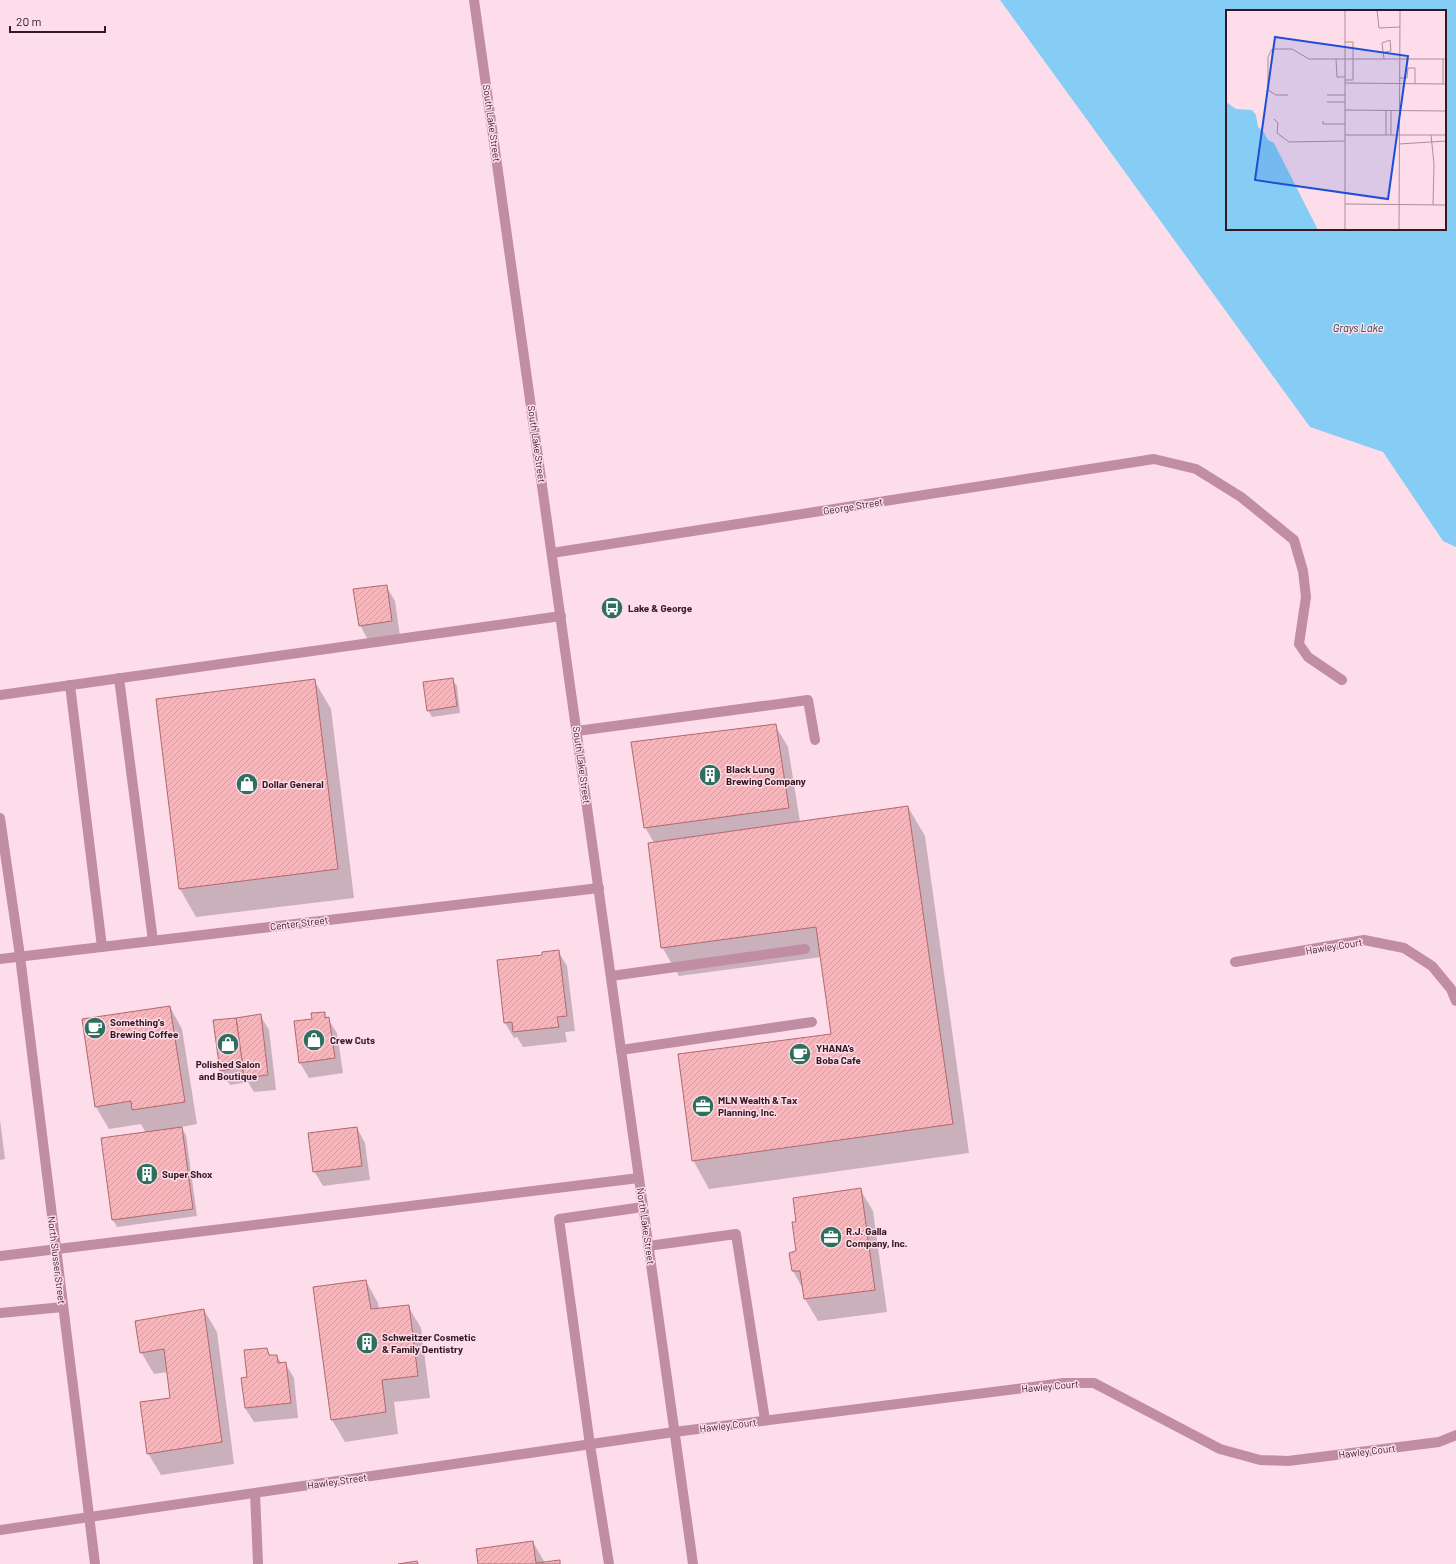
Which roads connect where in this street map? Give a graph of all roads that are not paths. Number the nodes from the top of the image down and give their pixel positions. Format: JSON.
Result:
{"nodes":[{"id":1,"x":474,"y":0,"type":"edge"},
{"id":2,"x":552,"y":553,"type":"junction"},
{"id":3,"x":561,"y":616,"type":"junction"},
{"id":4,"x":119,"y":678,"type":"junction"},
{"id":5,"x":1342,"y":680,"type":"dead end"},
{"id":6,"x":70,"y":685,"type":"junction"},
{"id":7,"x":0,"y":695,"type":"edge"},
{"id":8,"x":577,"y":731,"type":"junction"},
{"id":9,"x":815,"y":740,"type":"dead end"},
{"id":10,"x":0,"y":818,"type":"edge"},
{"id":11,"x":599,"y":888,"type":"junction"},
{"id":12,"x":153,"y":941,"type":"junction"},
{"id":13,"x":102,"y":947,"type":"junction"},
{"id":14,"x":805,"y":950,"type":"dead end"},
{"id":15,"x":20,"y":956,"type":"junction"},
{"id":16,"x":0,"y":959,"type":"edge"},
{"id":17,"x":1235,"y":962,"type":"dead end"},
{"id":18,"x":611,"y":976,"type":"junction"},
{"id":19,"x":1456,"y":1002,"type":"edge"},
{"id":20,"x":812,"y":1022,"type":"dead end"},
{"id":21,"x":622,"y":1050,"type":"junction"},
{"id":22,"x":639,"y":1178,"type":"junction"},
{"id":23,"x":643,"y":1207,"type":"junction"},
{"id":24,"x":648,"y":1246,"type":"junction"},
{"id":25,"x":55,"y":1248,"type":"junction"},
{"id":26,"x":0,"y":1256,"type":"edge"},
{"id":27,"x":63,"y":1307,"type":"junction"},
{"id":28,"x":0,"y":1313,"type":"edge"},
{"id":29,"x":765,"y":1420,"type":"junction"},
{"id":30,"x":674,"y":1432,"type":"junction"},
{"id":31,"x":1456,"y":1435,"type":"edge"},
{"id":32,"x":590,"y":1444,"type":"junction"},
{"id":33,"x":255,"y":1493,"type":"junction"},
{"id":34,"x":88,"y":1518,"type":"junction"},
{"id":35,"x":0,"y":1530,"type":"edge"},
{"id":36,"x":95,"y":1564,"type":"edge"},
{"id":37,"x":258,"y":1564,"type":"edge"},
{"id":38,"x":608,"y":1564,"type":"edge"},
{"id":39,"x":693,"y":1564,"type":"edge"}],
"edges":[{"from":1,"to":2,"type":"street","name":"South Lake Street"},
{"from":2,"to":3,"type":"street","name":"South Lake Street"},
{"from":2,"to":5,"type":"street","name":"George Street"},
{"from":3,"to":4,"type":"street"},
{"from":3,"to":8,"type":"street","name":"South Lake Street"},
{"from":4,"to":6,"type":"street"},
{"from":4,"to":12,"type":"street"},
{"from":6,"to":7,"type":"street"},
{"from":6,"to":13,"type":"street"},
{"from":8,"to":9,"type":"street"},
{"from":8,"to":11,"type":"street","name":"South Lake Street"},
{"from":10,"to":15,"type":"street","name":"North Slusser Street"},
{"from":11,"to":12,"type":"street","name":"Center Street"},
{"from":11,"to":18,"type":"street","name":"North Lake Street"},
{"from":12,"to":13,"type":"street","name":"Center Street"},
{"from":13,"to":15,"type":"street","name":"Center Street"},
{"from":14,"to":18,"type":"street"},
{"from":15,"to":16,"type":"street","name":"Center Street"},
{"from":15,"to":25,"type":"street","name":"North Slusser Street"},
{"from":17,"to":19,"type":"street","name":"Hawley Court"},
{"from":18,"to":21,"type":"street","name":"North Lake Street"},
{"from":20,"to":21,"type":"street"},
{"from":21,"to":22,"type":"street","name":"North Lake Street"},
{"from":22,"to":23,"type":"street","name":"North Lake Street"},
{"from":22,"to":25,"type":"street"},
{"from":23,"to":24,"type":"street","name":"North Lake Street"},
{"from":23,"to":32,"type":"street"},
{"from":24,"to":29,"type":"street"},
{"from":24,"to":30,"type":"street","name":"North Lake Street"},
{"from":25,"to":26,"type":"street"},
{"from":25,"to":27,"type":"street","name":"North Slusser Street"},
{"from":27,"to":28,"type":"street"},
{"from":27,"to":34,"type":"street","name":"North Slusser Street"},
{"from":29,"to":30,"type":"street","name":"Hawley Court"},
{"from":29,"to":31,"type":"street","name":"Hawley Court"},
{"from":30,"to":32,"type":"street","name":"Hawley Street"},
{"from":30,"to":39,"type":"street","name":"North Lake Street"},
{"from":32,"to":33,"type":"street","name":"Hawley Street"},
{"from":32,"to":38,"type":"street"},
{"from":33,"to":34,"type":"street","name":"Hawley Street"},
{"from":33,"to":37,"type":"street"},
{"from":34,"to":35,"type":"street","name":"Hawley Street"},
{"from":34,"to":36,"type":"street","name":"North Slusser Street"}]}
